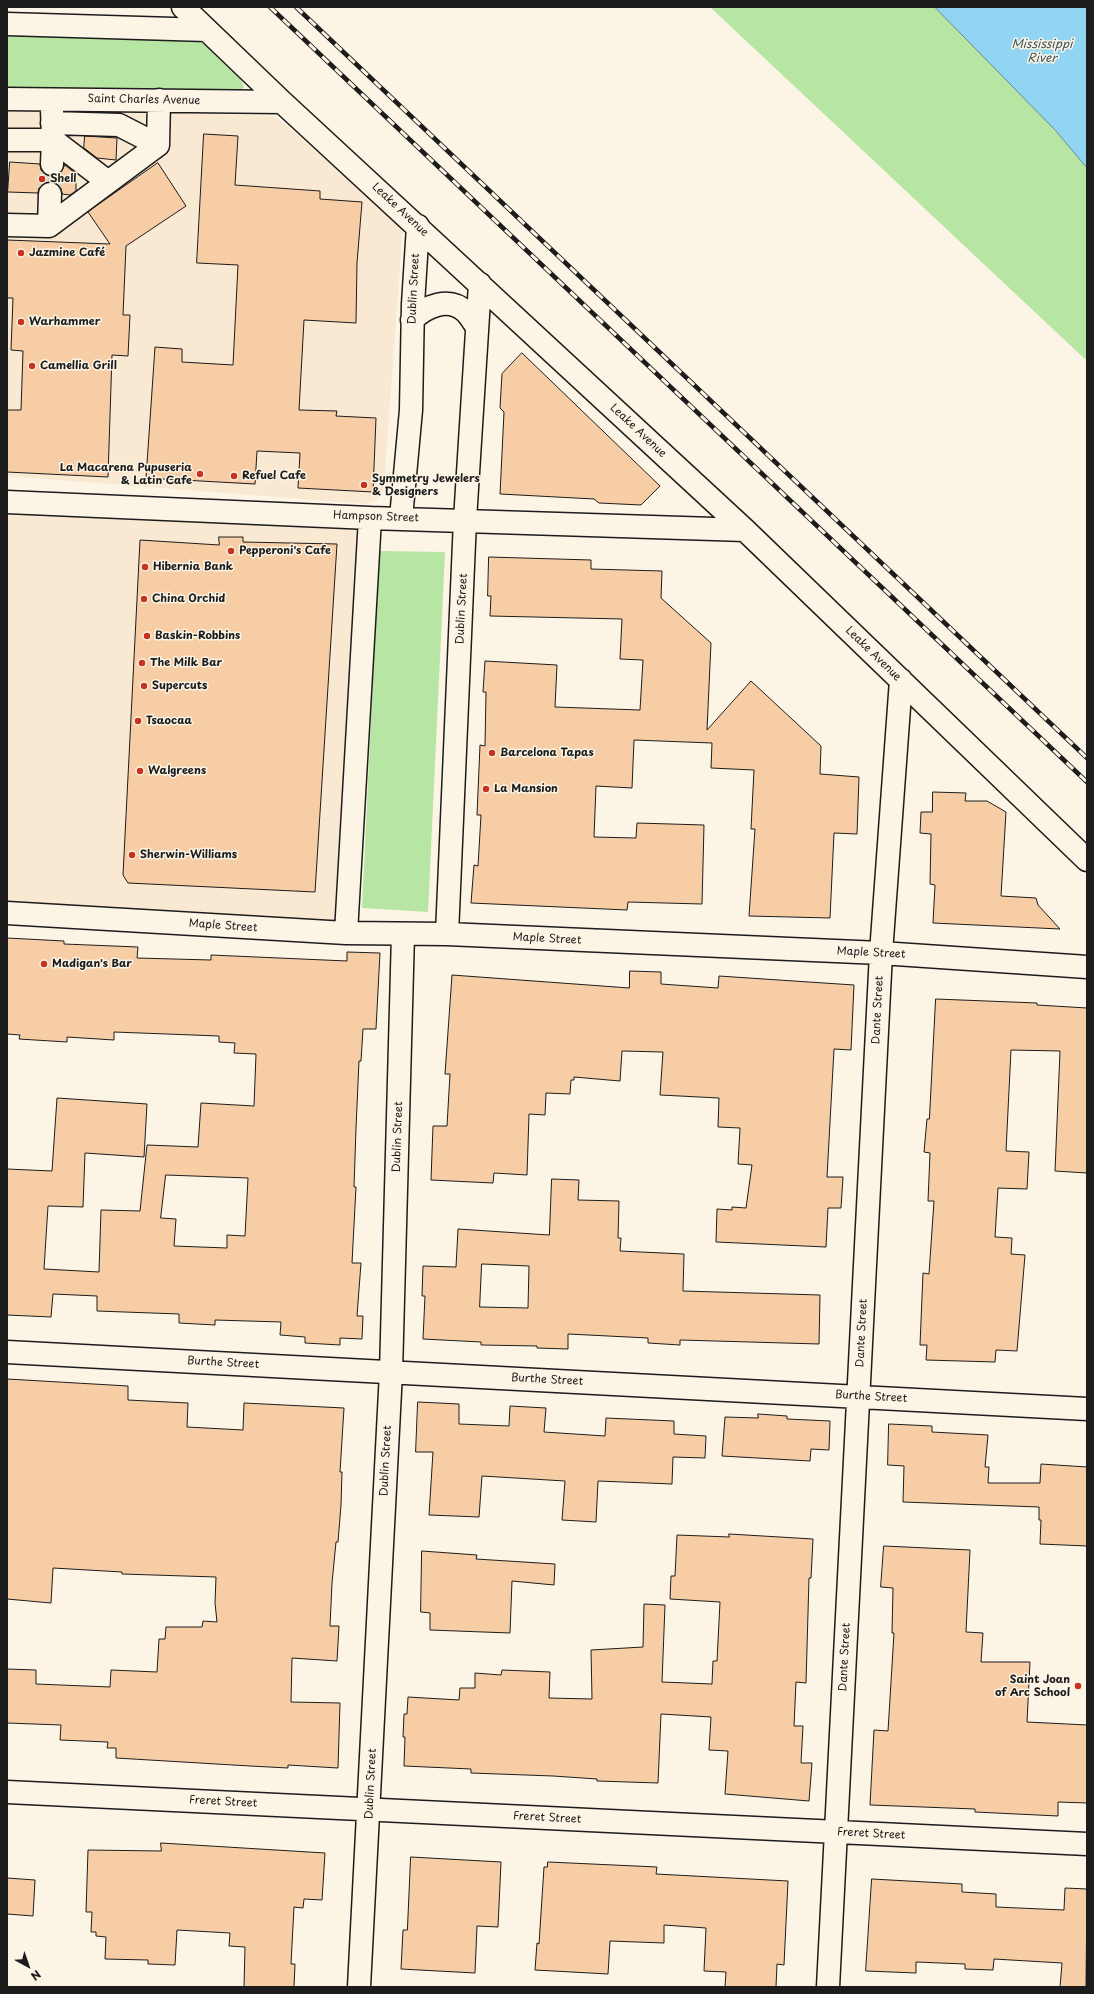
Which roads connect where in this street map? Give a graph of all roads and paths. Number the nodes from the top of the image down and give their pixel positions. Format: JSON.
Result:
{"nodes":[{"id":1,"x":183,"y":7,"type":"edge"},
{"id":2,"x":7,"y":24,"type":"edge"},
{"id":3,"x":207,"y":30,"type":"junction"},
{"id":4,"x":7,"y":99,"type":"edge"},
{"id":5,"x":52,"y":99,"type":"junction"},
{"id":6,"x":160,"y":100,"type":"junction"},
{"id":7,"x":282,"y":102,"type":"junction"},
{"id":8,"x":53,"y":132,"type":"junction"},
{"id":9,"x":7,"y":140,"type":"edge"},
{"id":10,"x":158,"y":144,"type":"junction"},
{"id":11,"x":52,"y":164,"type":"tunnel mouth"},
{"id":12,"x":108,"y":182,"type":"junction"},
{"id":13,"x":50,"y":194,"type":"tunnel mouth"},
{"id":14,"x":7,"y":225,"type":"edge"},
{"id":15,"x":49,"y":226,"type":"junction"},
{"id":16,"x":418,"y":226,"type":"junction"},
{"id":17,"x":480,"y":284,"type":"junction"},
{"id":18,"x":412,"y":320,"type":"junction"},
{"id":19,"x":477,"y":327,"type":"junction"},
{"id":20,"x":7,"y":502,"type":"edge"},
{"id":21,"x":370,"y":518,"type":"junction"},
{"id":22,"x":401,"y":518,"type":"junction"},
{"id":23,"x":466,"y":520,"type":"junction"},
{"id":24,"x":745,"y":530,"type":"junction"},
{"id":25,"x":900,"y":680,"type":"junction"},
{"id":26,"x":1087,"y":860,"type":"edge"},
{"id":27,"x":7,"y":913,"type":"edge"},
{"id":28,"x":346,"y":933,"type":"junction"},
{"id":29,"x":411,"y":934,"type":"junction"},
{"id":30,"x":446,"y":934,"type":"junction"},
{"id":31,"x":881,"y":953,"type":"junction"},
{"id":32,"x":1087,"y":967,"type":"edge"},
{"id":33,"x":7,"y":1352,"type":"edge"},
{"id":34,"x":391,"y":1372,"type":"junction"},
{"id":35,"x":858,"y":1397,"type":"junction"},
{"id":36,"x":1087,"y":1409,"type":"edge"},
{"id":37,"x":7,"y":1792,"type":"edge"},
{"id":38,"x":369,"y":1810,"type":"junction"},
{"id":39,"x":836,"y":1832,"type":"junction"},
{"id":40,"x":1087,"y":1844,"type":"edge"},
{"id":41,"x":360,"y":1987,"type":"edge"},
{"id":42,"x":828,"y":1987,"type":"edge"}],
"edges":[{"from":1,"to":3,"type":"street","name":"Leake Avenue"},
{"from":2,"to":3,"type":"street"},
{"from":3,"to":7,"type":"street","name":"Leake Avenue"},
{"from":4,"to":5,"type":"street","name":"Saint Charles Avenue"},
{"from":5,"to":6,"type":"street","name":"Saint Charles Avenue"},
{"from":5,"to":8,"type":"street"},
{"from":6,"to":7,"type":"street","name":"Saint Charles Avenue"},
{"from":6,"to":10,"type":"street"},
{"from":7,"to":16,"type":"street","name":"Leake Avenue"},
{"from":8,"to":9,"type":"street"},
{"from":8,"to":10,"type":"street"},
{"from":8,"to":11,"type":"street"},
{"from":8,"to":12,"type":"street"},
{"from":10,"to":12,"type":"street"},
{"from":12,"to":15,"type":"street"},
{"from":13,"to":15,"type":"street"},
{"from":14,"to":15,"type":"street"},
{"from":16,"to":17,"type":"street","name":"Leake Avenue"},
{"from":16,"to":18,"type":"street","name":"Dublin Street"},
{"from":17,"to":19,"type":"street","name":"Dublin Street"},
{"from":17,"to":24,"type":"street","name":"Leake Avenue"},
{"from":18,"to":19,"type":"street"},
{"from":18,"to":22,"type":"street","name":"Dublin Street"},
{"from":19,"to":23,"type":"street","name":"Dublin Street"},
{"from":20,"to":21,"type":"street","name":"Hampson Street"},
{"from":21,"to":22,"type":"street","name":"Hampson Street"},
{"from":21,"to":28,"type":"street"},
{"from":22,"to":23,"type":"street","name":"Hampson Street"},
{"from":23,"to":24,"type":"street","name":"Hampson Street"},
{"from":23,"to":30,"type":"street","name":"Dublin Street"},
{"from":24,"to":25,"type":"street","name":"Leake Avenue"},
{"from":25,"to":26,"type":"street","name":"Leake Avenue"},
{"from":25,"to":31,"type":"street","name":"Dante Street"},
{"from":27,"to":28,"type":"street","name":"Maple Street"},
{"from":28,"to":29,"type":"street","name":"Maple Street"},
{"from":29,"to":30,"type":"street","name":"Maple Street"},
{"from":29,"to":34,"type":"street","name":"Dublin Street"},
{"from":30,"to":31,"type":"street","name":"Maple Street"},
{"from":31,"to":32,"type":"street","name":"Maple Street"},
{"from":31,"to":35,"type":"street","name":"Dante Street"},
{"from":33,"to":34,"type":"street","name":"Burthe Street"},
{"from":34,"to":35,"type":"street","name":"Burthe Street"},
{"from":34,"to":38,"type":"street","name":"Dublin Street"},
{"from":35,"to":36,"type":"street","name":"Burthe Street"},
{"from":35,"to":39,"type":"street","name":"Dante Street"},
{"from":37,"to":38,"type":"street","name":"Freret Street"},
{"from":38,"to":39,"type":"street","name":"Freret Street"},
{"from":38,"to":41,"type":"street","name":"Dublin Street"},
{"from":39,"to":40,"type":"street","name":"Freret Street"},
{"from":39,"to":42,"type":"street","name":"Dante Street"}]}
